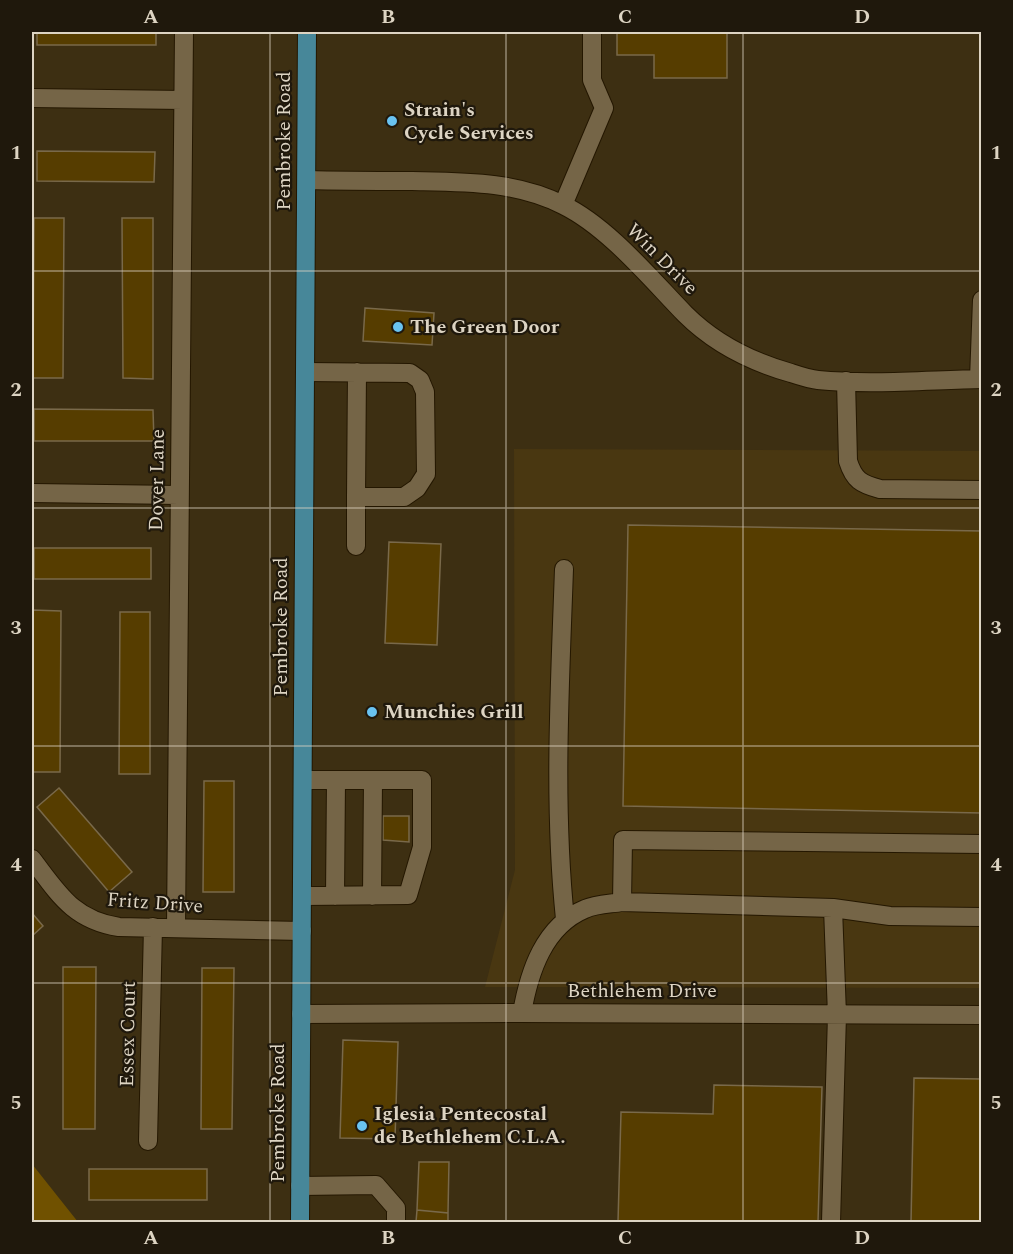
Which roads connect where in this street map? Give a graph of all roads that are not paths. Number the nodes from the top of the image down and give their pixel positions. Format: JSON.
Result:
{"nodes":[{"id":1,"x":184,"y":32,"type":"edge"},
{"id":2,"x":307,"y":32,"type":"edge"},
{"id":3,"x":592,"y":32,"type":"edge"},
{"id":4,"x":32,"y":99,"type":"edge"},
{"id":5,"x":183,"y":100,"type":"junction"},
{"id":6,"x":307,"y":180,"type":"junction"},
{"id":7,"x":563,"y":205,"type":"junction"},
{"id":8,"x":981,"y":300,"type":"edge"},
{"id":9,"x":306,"y":372,"type":"junction"},
{"id":10,"x":357,"y":372,"type":"junction"},
{"id":11,"x":980,"y":379,"type":"edge"},
{"id":12,"x":846,"y":381,"type":"junction"},
{"id":13,"x":981,"y":490,"type":"edge"},
{"id":14,"x":32,"y":493,"type":"edge"},
{"id":15,"x":179,"y":495,"type":"junction"},
{"id":16,"x":356,"y":497,"type":"junction"},
{"id":17,"x":356,"y":546,"type":"dead end"},
{"id":18,"x":564,"y":569,"type":"dead end"},
{"id":19,"x":303,"y":780,"type":"junction"},
{"id":20,"x":336,"y":780,"type":"junction"},
{"id":21,"x":373,"y":780,"type":"junction"},
{"id":22,"x":981,"y":844,"type":"edge"},
{"id":23,"x":32,"y":859,"type":"edge"},
{"id":24,"x":303,"y":896,"type":"junction"},
{"id":25,"x":334,"y":896,"type":"junction"},
{"id":26,"x":372,"y":896,"type":"junction"},
{"id":27,"x":622,"y":902,"type":"junction"},
{"id":28,"x":833,"y":908,"type":"junction"},
{"id":29,"x":981,"y":917,"type":"edge"},
{"id":30,"x":566,"y":919,"type":"junction"},
{"id":31,"x":153,"y":927,"type":"junction"},
{"id":32,"x":176,"y":928,"type":"junction"},
{"id":33,"x":302,"y":931,"type":"junction"},
{"id":34,"x":522,"y":1013,"type":"junction"},
{"id":35,"x":301,"y":1014,"type":"junction"},
{"id":36,"x":837,"y":1015,"type":"junction"},
{"id":37,"x":981,"y":1015,"type":"edge"},
{"id":38,"x":148,"y":1142,"type":"dead end"},
{"id":39,"x":300,"y":1186,"type":"junction"},
{"id":40,"x":300,"y":1222,"type":"edge"},
{"id":41,"x":396,"y":1222,"type":"edge"},
{"id":42,"x":831,"y":1222,"type":"edge"}],
"edges":[{"from":1,"to":5,"type":"street","name":"Dover Lane"},
{"from":2,"to":6,"type":"main road","name":"Pembroke Road"},
{"from":3,"to":7,"type":"street"},
{"from":4,"to":5,"type":"street"},
{"from":5,"to":15,"type":"street","name":"Dover Lane"},
{"from":6,"to":7,"type":"street","name":"Win Drive"},
{"from":6,"to":9,"type":"main road","name":"Pembroke Road"},
{"from":7,"to":12,"type":"street","name":"Win Drive"},
{"from":8,"to":11,"type":"street"},
{"from":9,"to":10,"type":"street"},
{"from":9,"to":19,"type":"main road","name":"Pembroke Road"},
{"from":10,"to":16,"type":"street"},
{"from":10,"to":16,"type":"street"},
{"from":11,"to":12,"type":"street","name":"Win Drive"},
{"from":12,"to":13,"type":"street"},
{"from":14,"to":15,"type":"street"},
{"from":15,"to":32,"type":"street","name":"Dover Lane"},
{"from":16,"to":17,"type":"street"},
{"from":18,"to":30,"type":"street"},
{"from":19,"to":20,"type":"street"},
{"from":19,"to":24,"type":"main road","name":"Pembroke Road"},
{"from":20,"to":21,"type":"street"},
{"from":20,"to":25,"type":"street"},
{"from":21,"to":26,"type":"street"},
{"from":21,"to":26,"type":"street"},
{"from":22,"to":27,"type":"street"},
{"from":23,"to":31,"type":"street","name":"Fritz Drive"},
{"from":24,"to":25,"type":"street"},
{"from":24,"to":33,"type":"main road","name":"Pembroke Road"},
{"from":25,"to":26,"type":"street"},
{"from":27,"to":28,"type":"street"},
{"from":27,"to":30,"type":"street"},
{"from":28,"to":29,"type":"street"},
{"from":28,"to":36,"type":"street"},
{"from":30,"to":34,"type":"street"},
{"from":31,"to":32,"type":"street","name":"Fritz Drive"},
{"from":31,"to":38,"type":"street","name":"Essex Court"},
{"from":32,"to":33,"type":"street","name":"Fritz Drive"},
{"from":33,"to":35,"type":"main road","name":"Pembroke Road"},
{"from":34,"to":35,"type":"street","name":"Bethlehem Drive"},
{"from":34,"to":36,"type":"street","name":"Bethlehem Drive"},
{"from":35,"to":39,"type":"main road","name":"Pembroke Road"},
{"from":36,"to":37,"type":"street","name":"Bethlehem Drive"},
{"from":36,"to":42,"type":"street"},
{"from":39,"to":40,"type":"main road","name":"Pembroke Road"},
{"from":39,"to":41,"type":"street"}]}
